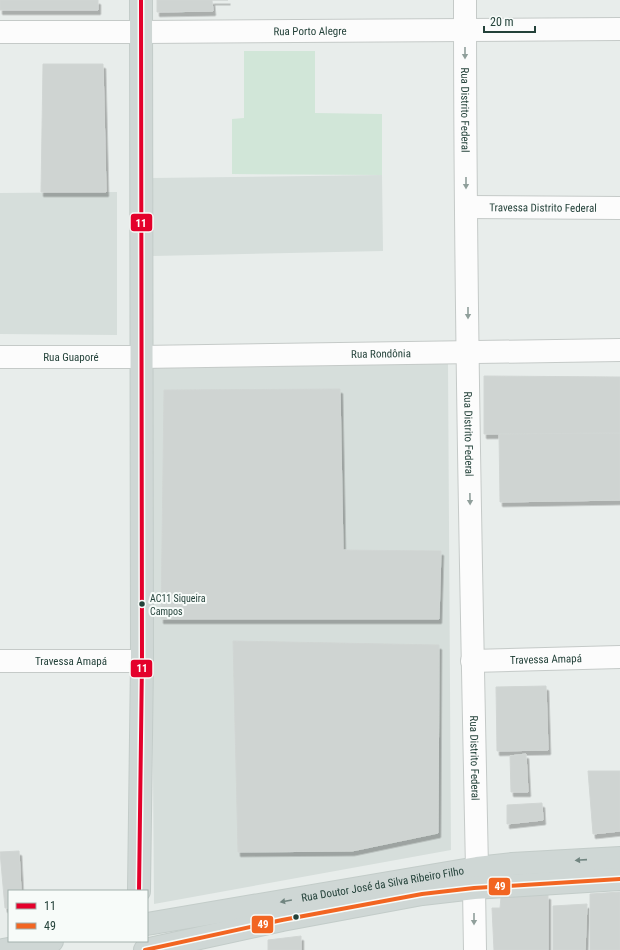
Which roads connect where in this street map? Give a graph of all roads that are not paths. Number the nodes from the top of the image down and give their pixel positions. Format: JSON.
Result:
{"nodes":[{"id":1,"x":141,"y":0,"type":"edge"},
{"id":2,"x":465,"y":0,"type":"edge"},
{"id":3,"x":620,"y":29,"type":"edge"},
{"id":4,"x":465,"y":30,"type":"junction"},
{"id":5,"x":0,"y":32,"type":"edge"},
{"id":6,"x":142,"y":32,"type":"junction"},
{"id":7,"x":466,"y":207,"type":"junction"},
{"id":8,"x":620,"y":208,"type":"edge"},
{"id":9,"x":620,"y":350,"type":"edge"},
{"id":10,"x":468,"y":352,"type":"junction"},
{"id":11,"x":0,"y":357,"type":"edge"},
{"id":12,"x":141,"y":357,"type":"junction"},
{"id":13,"x":620,"y":657,"type":"edge"},
{"id":14,"x":0,"y":661,"type":"edge"},
{"id":15,"x":142,"y":661,"type":"junction"},
{"id":16,"x":472,"y":661,"type":"junction"},
{"id":17,"x":620,"y":858,"type":"edge"},
{"id":18,"x":476,"y":878,"type":"junction"},
{"id":19,"x":620,"y":879,"type":"edge"},
{"id":20,"x":139,"y":890,"type":"edge"},
{"id":21,"x":148,"y":924,"type":"edge"},
{"id":22,"x":47,"y":942,"type":"edge"},
{"id":23,"x":3,"y":950,"type":"edge"},
{"id":24,"x":145,"y":950,"type":"edge"},
{"id":25,"x":475,"y":950,"type":"edge"}],
"edges":[{"from":1,"to":6,"type":"main road"},
{"from":2,"to":4,"type":"street","name":"Rua Distrito Federal"},
{"from":3,"to":4,"type":"street","name":"Rua Porto Alegre"},
{"from":4,"to":6,"type":"street","name":"Rua Porto Alegre"},
{"from":4,"to":7,"type":"street","name":"Rua Distrito Federal","one_way":true},
{"from":5,"to":6,"type":"street","name":"Rua Porto Alegre"},
{"from":6,"to":12,"type":"main road"},
{"from":7,"to":8,"type":"street","name":"Travessa Distrito Federal"},
{"from":7,"to":10,"type":"street","name":"Rua Distrito Federal","one_way":true},
{"from":9,"to":10,"type":"street","name":"Rua Rondônia"},
{"from":10,"to":12,"type":"street","name":"Rua Rondônia"},
{"from":10,"to":16,"type":"street","name":"Rua Distrito Federal","one_way":true},
{"from":11,"to":12,"type":"street","name":"Rua Guaporé"},
{"from":12,"to":15,"type":"main road"},
{"from":13,"to":16,"type":"street","name":"Travessa Amapá"},
{"from":14,"to":15,"type":"street","name":"Travessa Amapá"},
{"from":15,"to":20,"type":"main road"},
{"from":16,"to":18,"type":"street","name":"Rua Distrito Federal"},
{"from":17,"to":18,"type":"main road","name":"Rua Doutor José da Silva Ribeiro Filho","one_way":true},
{"from":18,"to":19,"type":"main road","name":"Rua Doutor José da Silva Ribeiro Filho"},
{"from":18,"to":21,"type":"main road","name":"Rua Doutor José da Silva Ribeiro Filho","one_way":true},
{"from":18,"to":24,"type":"main road","name":"Rua Doutor José da Silva Ribeiro Filho"},
{"from":18,"to":25,"type":"street","name":"Rua Distrito Federal","one_way":true},
{"from":22,"to":23,"type":"main road"}]}
